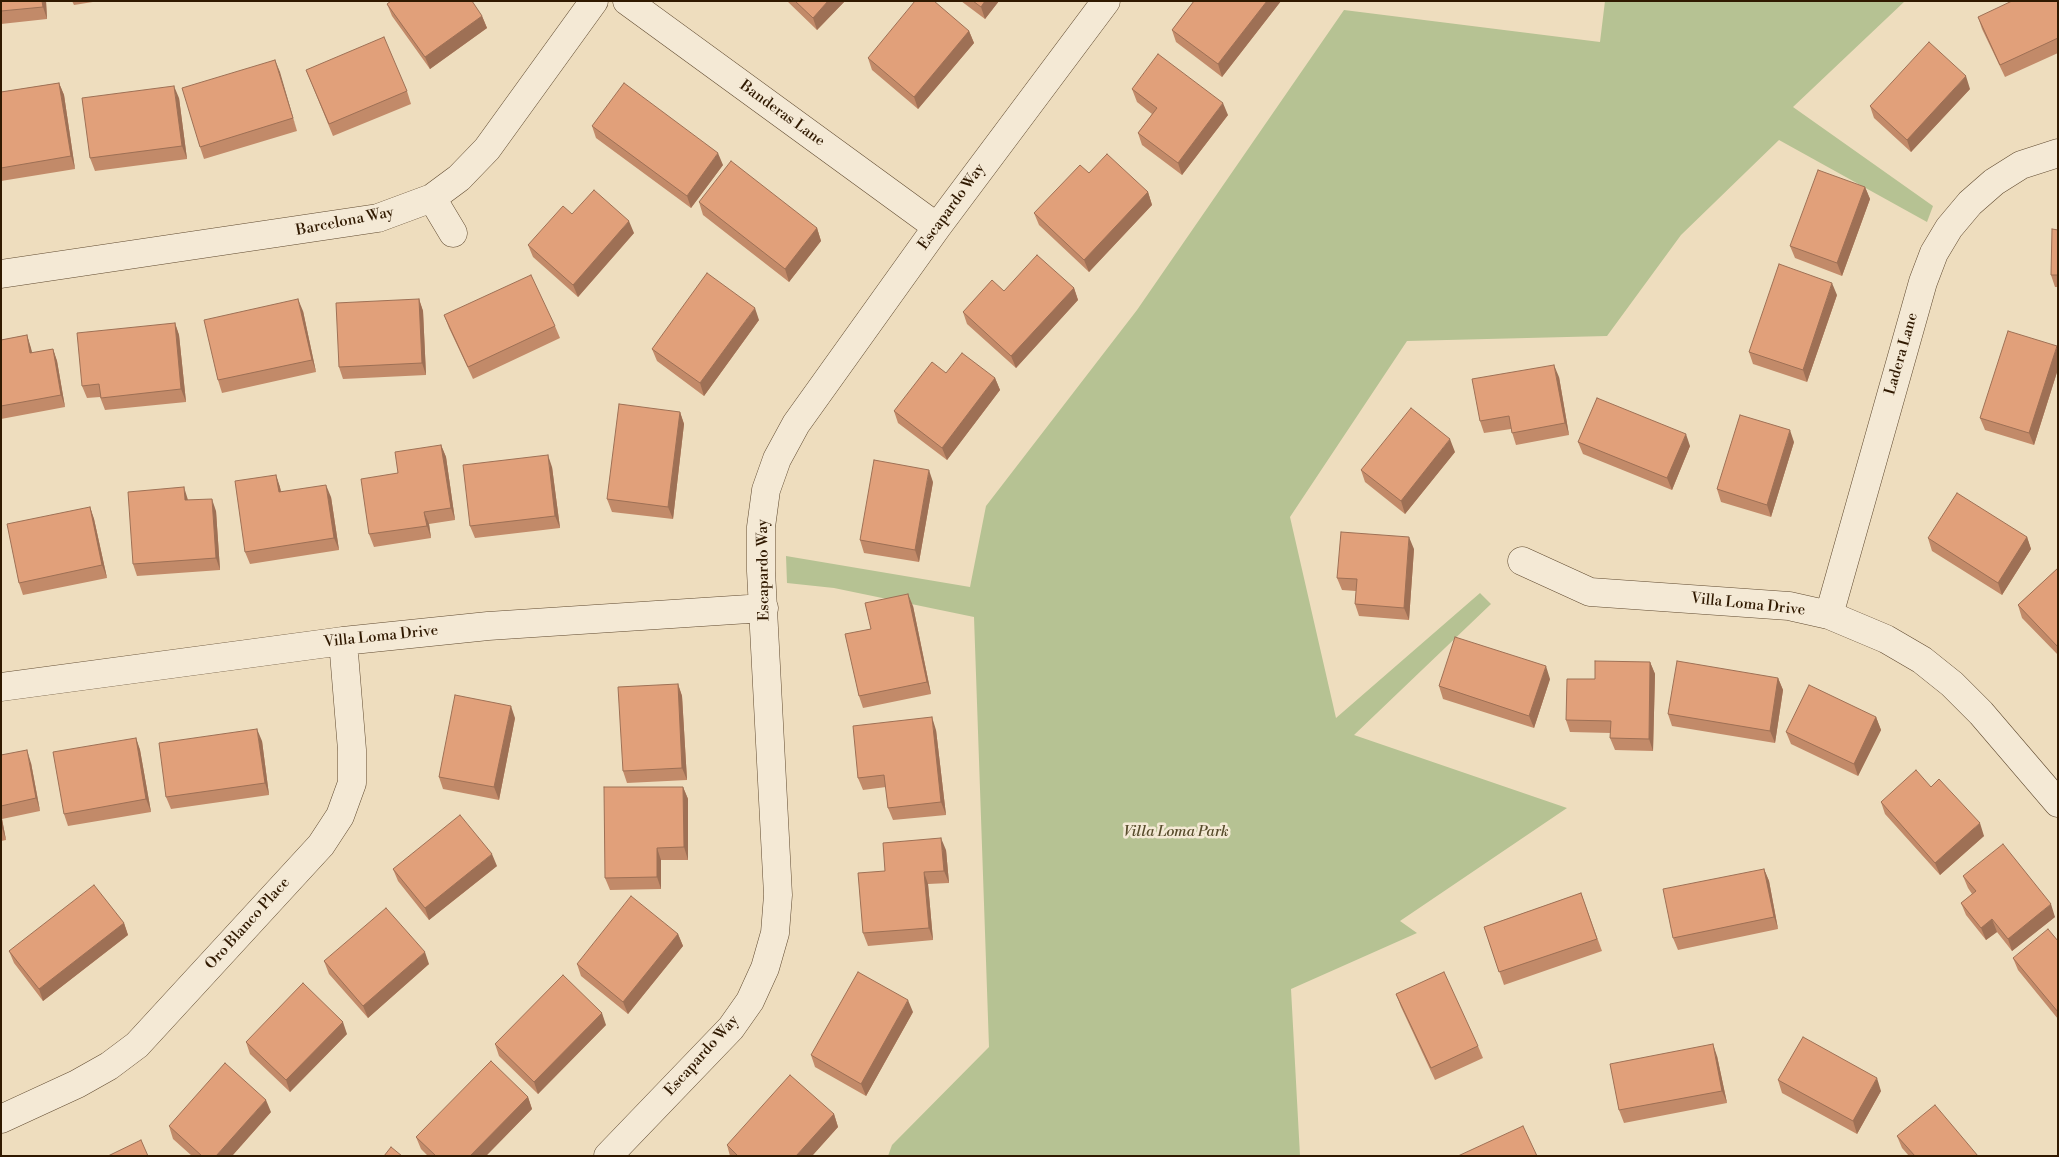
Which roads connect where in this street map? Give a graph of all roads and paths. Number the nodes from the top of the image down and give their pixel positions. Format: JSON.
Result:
{"nodes":[{"id":1,"x":594,"y":1,"type":"edge"},
{"id":2,"x":627,"y":1,"type":"edge"},
{"id":3,"x":1106,"y":1,"type":"edge"},
{"id":4,"x":2058,"y":152,"type":"edge"},
{"id":5,"x":432,"y":198,"type":"junction"},
{"id":6,"x":937,"y":227,"type":"junction"},
{"id":7,"x":453,"y":232,"type":"dead end"},
{"id":8,"x":1,"y":274,"type":"edge"},
{"id":9,"x":1522,"y":561,"type":"dead end"},
{"id":10,"x":764,"y":608,"type":"junction"},
{"id":11,"x":1830,"y":615,"type":"junction"},
{"id":12,"x":343,"y":641,"type":"junction"},
{"id":13,"x":1,"y":687,"type":"edge"},
{"id":14,"x":2058,"y":803,"type":"edge"},
{"id":15,"x":1,"y":1119,"type":"edge"},
{"id":16,"x":608,"y":1156,"type":"edge"}],
"edges":[{"from":1,"to":5,"type":"street","name":"Barcelona Way"},
{"from":2,"to":6,"type":"street","name":"Banderas Lane"},
{"from":3,"to":6,"type":"street","name":"Escapardo Way"},
{"from":4,"to":11,"type":"street","name":"Ladera Lane"},
{"from":5,"to":7,"type":"street"},
{"from":5,"to":8,"type":"street","name":"Barcelona Way"},
{"from":6,"to":10,"type":"street","name":"Escapardo Way"},
{"from":9,"to":11,"type":"street","name":"Villa Loma Drive"},
{"from":10,"to":12,"type":"street","name":"Villa Loma Drive"},
{"from":10,"to":16,"type":"street","name":"Escapardo Way"},
{"from":11,"to":14,"type":"street","name":"Villa Loma Drive"},
{"from":12,"to":13,"type":"street","name":"Villa Loma Drive"},
{"from":12,"to":15,"type":"street","name":"Oro Blanco Place"}]}
